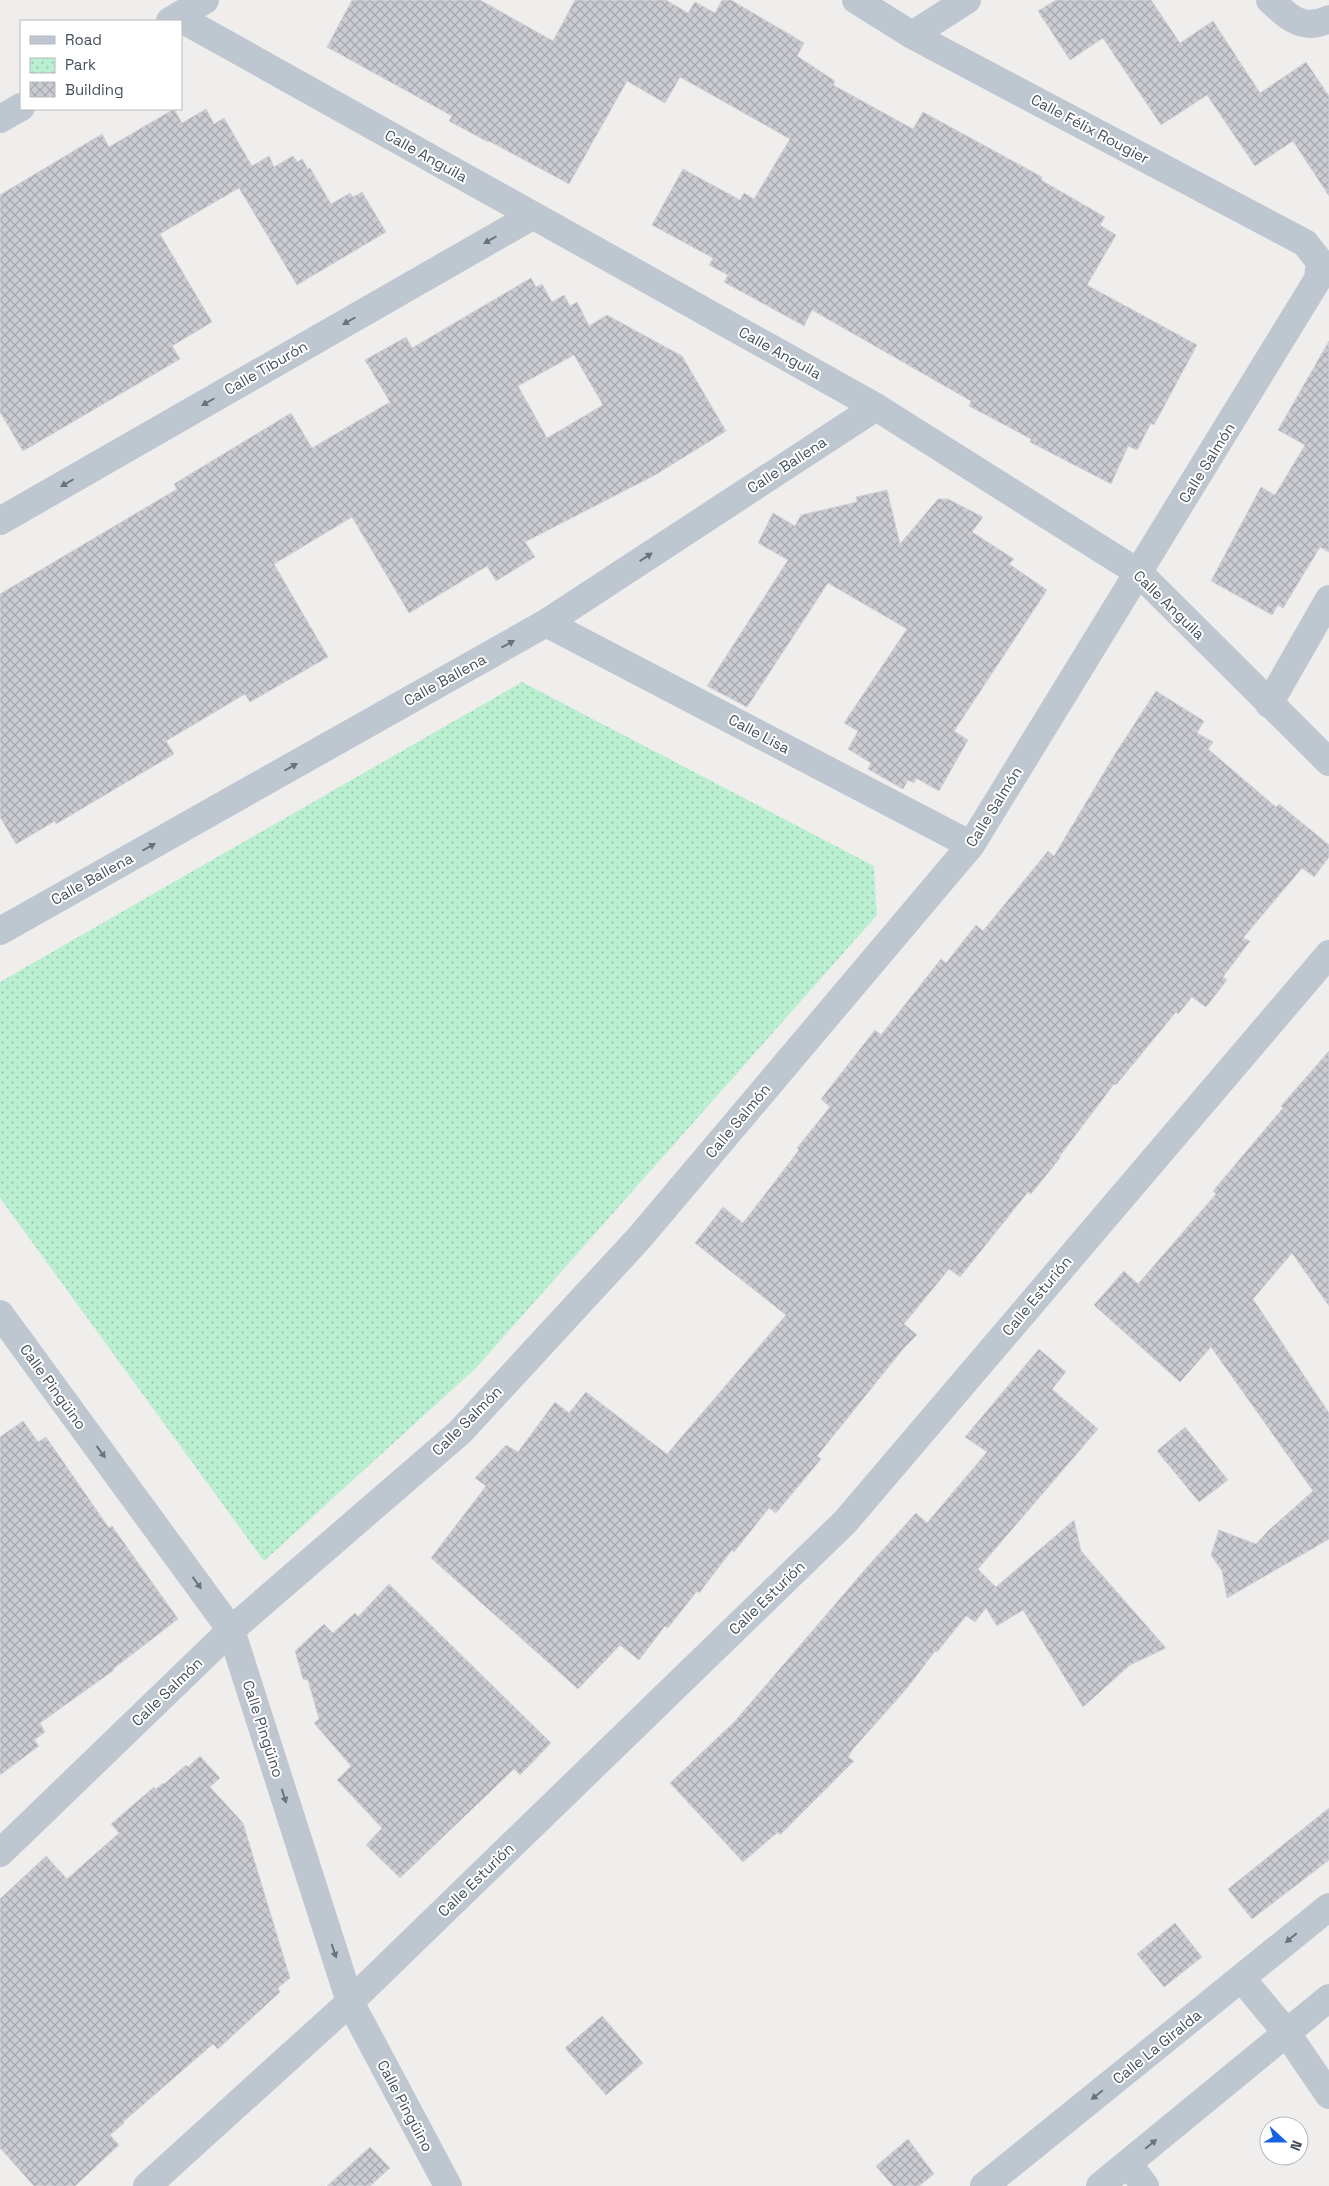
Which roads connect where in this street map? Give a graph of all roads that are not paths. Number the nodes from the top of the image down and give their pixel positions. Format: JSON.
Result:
{"nodes":[{"id":1,"x":205,"y":0,"type":"edge"},
{"id":2,"x":856,"y":0,"type":"edge"},
{"id":3,"x":967,"y":0,"type":"edge"},
{"id":4,"x":1270,"y":0,"type":"edge"},
{"id":5,"x":174,"y":19,"type":"edge"},
{"id":6,"x":1329,"y":19,"type":"edge"},
{"id":7,"x":182,"y":23,"type":"edge"},
{"id":8,"x":912,"y":35,"type":"junction"},
{"id":9,"x":20,"y":108,"type":"edge"},
{"id":10,"x":0,"y":119,"type":"edge"},
{"id":11,"x":532,"y":216,"type":"junction"},
{"id":12,"x":1320,"y":262,"type":"joint"},
{"id":13,"x":876,"y":407,"type":"junction"},
{"id":14,"x":0,"y":521,"type":"edge"},
{"id":15,"x":1139,"y":573,"type":"junction"},
{"id":16,"x":1329,"y":599,"type":"edge"},
{"id":17,"x":546,"y":623,"type":"junction"},
{"id":18,"x":1269,"y":704,"type":"junction"},
{"id":19,"x":1329,"y":762,"type":"edge"},
{"id":20,"x":971,"y":845,"type":"junction"},
{"id":21,"x":0,"y":931,"type":"edge"},
{"id":22,"x":1329,"y":954,"type":"edge"},
{"id":23,"x":0,"y":1314,"type":"edge"},
{"id":24,"x":231,"y":1630,"type":"junction"},
{"id":25,"x":1,"y":1849,"type":"edge"},
{"id":26,"x":1329,"y":1907,"type":"edge"},
{"id":27,"x":1242,"y":1979,"type":"junction"},
{"id":28,"x":1329,"y":1998,"type":"edge"},
{"id":29,"x":350,"y":2002,"type":"junction"},
{"id":30,"x":1286,"y":2032,"type":"junction"},
{"id":31,"x":1329,"y":2095,"type":"edge"},
{"id":32,"x":1128,"y":2163,"type":"junction"},
{"id":33,"x":147,"y":2186,"type":"edge"},
{"id":34,"x":448,"y":2186,"type":"edge"},
{"id":35,"x":984,"y":2186,"type":"edge"},
{"id":36,"x":1100,"y":2186,"type":"edge"},
{"id":37,"x":1145,"y":2186,"type":"edge"}],
"edges":[{"from":1,"to":5,"type":"street"},
{"from":2,"to":8,"type":"street","name":"Calle Félix Rougier"},
{"from":3,"to":8,"type":"street"},
{"from":4,"to":6,"type":"street"},
{"from":7,"to":11,"type":"street","name":"Calle Anguila"},
{"from":8,"to":12,"type":"street","name":"Calle Félix Rougier"},
{"from":9,"to":10,"type":"street"},
{"from":11,"to":13,"type":"street","name":"Calle Anguila"},
{"from":11,"to":14,"type":"street","name":"Calle Tiburón","one_way":true},
{"from":12,"to":15,"type":"street","name":"Calle Salmón"},
{"from":13,"to":15,"type":"street","name":"Calle Anguila"},
{"from":17,"to":13,"type":"street","name":"Calle Ballena","one_way":true},
{"from":15,"to":18,"type":"street","name":"Calle Anguila"},
{"from":15,"to":20,"type":"street","name":"Calle Salmón"},
{"from":16,"to":18,"type":"street"},
{"from":17,"to":20,"type":"street","name":"Calle Lisa"},
{"from":21,"to":17,"type":"street","name":"Calle Ballena","one_way":true},
{"from":18,"to":19,"type":"street","name":"Calle Anguila"},
{"from":20,"to":24,"type":"street","name":"Calle Salmón"},
{"from":22,"to":29,"type":"street","name":"Calle Esturión"},
{"from":23,"to":24,"type":"street","name":"Calle Pingüino","one_way":true},
{"from":24,"to":25,"type":"street","name":"Calle Salmón"},
{"from":24,"to":29,"type":"street","name":"Calle Pingüino","one_way":true},
{"from":26,"to":27,"type":"street","name":"Calle La Giralda","one_way":true},
{"from":27,"to":30,"type":"street"},
{"from":27,"to":35,"type":"street","name":"Calle La Giralda","one_way":true},
{"from":28,"to":30,"type":"street"},
{"from":29,"to":33,"type":"street","name":"Calle Esturión"},
{"from":29,"to":34,"type":"street","name":"Calle Pingüino"},
{"from":30,"to":31,"type":"street"},
{"from":32,"to":30,"type":"street","one_way":true},
{"from":32,"to":36,"type":"street"},
{"from":32,"to":37,"type":"street"}]}
